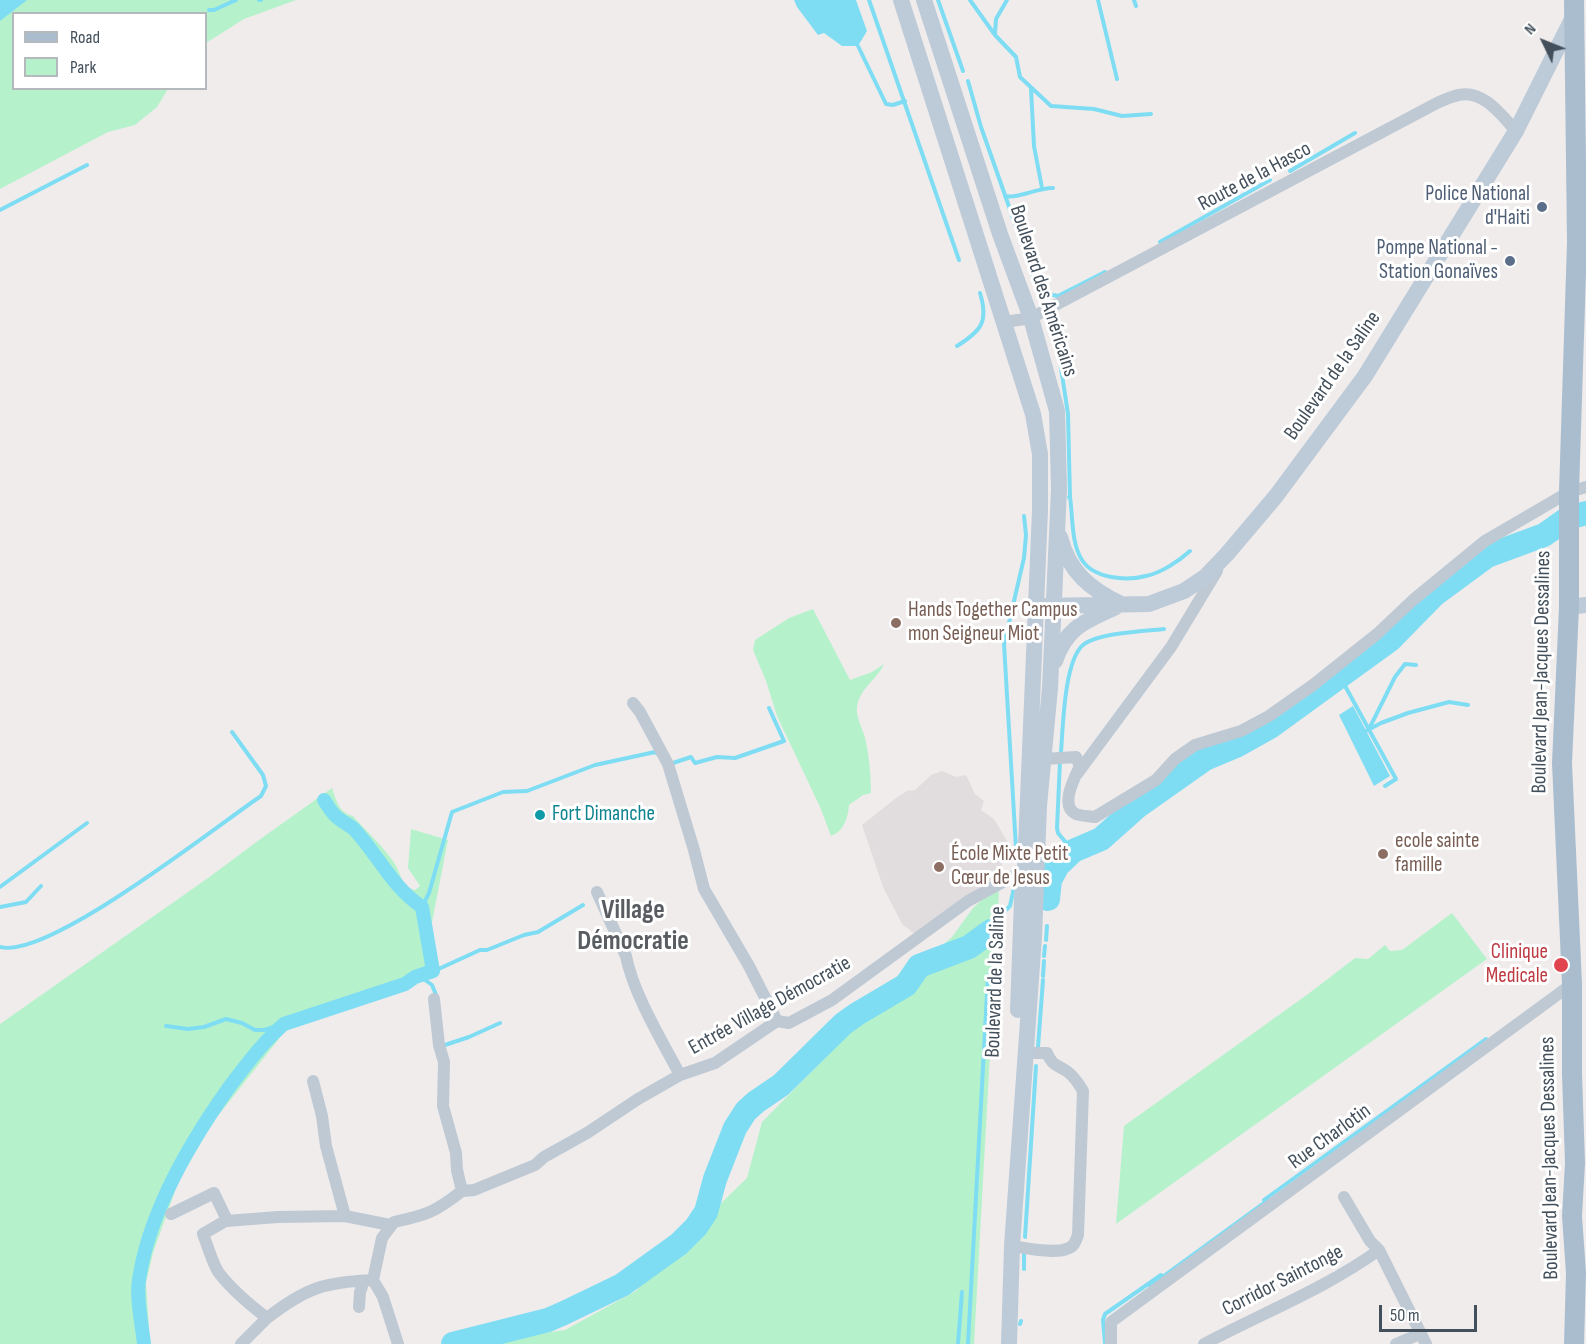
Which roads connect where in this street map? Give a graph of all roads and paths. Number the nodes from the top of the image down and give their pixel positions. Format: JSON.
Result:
{"nodes":[{"id":1,"x":901,"y":0,"type":"edge"},
{"id":2,"x":924,"y":0,"type":"edge"},
{"id":3,"x":1578,"y":9,"type":"edge"},
{"id":4,"x":1516,"y":131,"type":"junction"},
{"id":5,"x":1581,"y":239,"type":"edge"},
{"id":6,"x":1031,"y":318,"type":"junction"},
{"id":7,"x":1005,"y":322,"type":"junction"},
{"id":8,"x":1573,"y":505,"type":"edge"},
{"id":9,"x":1057,"y":523,"type":"junction"},
{"id":10,"x":1227,"y":554,"type":"junction"},
{"id":11,"x":1122,"y":604,"type":"junction"},
{"id":12,"x":1035,"y":605,"type":"junction"},
{"id":13,"x":1578,"y":606,"type":"edge"},
{"id":14,"x":1053,"y":607,"type":"junction"},
{"id":15,"x":1050,"y":688,"type":"junction"},
{"id":16,"x":633,"y":703,"type":"dead end"},
{"id":17,"x":1044,"y":759,"type":"junction"},
{"id":18,"x":1075,"y":777,"type":"junction"},
{"id":19,"x":1028,"y":872,"type":"junction"},
{"id":20,"x":597,"y":892,"type":"dead end"},
{"id":21,"x":1028,"y":935,"type":"junction"},
{"id":22,"x":1572,"y":984,"type":"junction"},
{"id":23,"x":434,"y":999,"type":"dead end"},
{"id":24,"x":777,"y":1021,"type":"junction"},
{"id":25,"x":1025,"y":1053,"type":"junction"},
{"id":26,"x":680,"y":1076,"type":"junction"},
{"id":27,"x":313,"y":1081,"type":"dead end"},
{"id":28,"x":462,"y":1191,"type":"junction"},
{"id":29,"x":1344,"y":1197,"type":"dead end"},
{"id":30,"x":171,"y":1214,"type":"dead end"},
{"id":31,"x":345,"y":1216,"type":"junction"},
{"id":32,"x":227,"y":1220,"type":"junction"},
{"id":33,"x":390,"y":1225,"type":"junction"},
{"id":34,"x":1012,"y":1246,"type":"junction"},
{"id":35,"x":1379,"y":1250,"type":"junction"},
{"id":36,"x":369,"y":1280,"type":"junction"},
{"id":37,"x":359,"y":1308,"type":"dead end"},
{"id":38,"x":267,"y":1318,"type":"junction"},
{"id":39,"x":1423,"y":1339,"type":"edge"},
{"id":40,"x":241,"y":1344,"type":"edge"},
{"id":41,"x":398,"y":1344,"type":"edge"},
{"id":42,"x":1006,"y":1344,"type":"edge"},
{"id":43,"x":1112,"y":1344,"type":"edge"},
{"id":44,"x":1204,"y":1344,"type":"edge"},
{"id":45,"x":1396,"y":1344,"type":"edge"},
{"id":46,"x":1574,"y":1344,"type":"edge"}],
"edges":[{"from":1,"to":7,"type":"main road"},
{"from":2,"to":6,"type":"main road","name":"Boulevard des Américains"},
{"from":3,"to":4,"type":"main road","name":"Boulevard de la Saline"},
{"from":3,"to":5,"type":"main road","name":"Boulevard Jean-Jacques Dessalines"},
{"from":4,"to":6,"type":"street","name":"Route de la Hasco"},
{"from":4,"to":10,"type":"main road","name":"Boulevard de la Saline"},
{"from":5,"to":8,"type":"main road","name":"Boulevard Jean-Jacques Dessalines"},
{"from":6,"to":7,"type":"street","name":"Route de la Hasco"},
{"from":6,"to":9,"type":"main road","name":"Boulevard des Américains"},
{"from":7,"to":12,"type":"main road"},
{"from":8,"to":13,"type":"main road","name":"Boulevard Jean-Jacques Dessalines"},
{"from":8,"to":18,"type":"street"},
{"from":9,"to":11,"type":"main road"},
{"from":9,"to":14,"type":"main road","name":"Boulevard des Américains"},
{"from":10,"to":11,"type":"main road","name":"Boulevard de la Saline"},
{"from":10,"to":18,"type":"street"},
{"from":11,"to":14,"type":"main road","name":"Boulevard de la Saline"},
{"from":11,"to":15,"type":"main road"},
{"from":12,"to":14,"type":"main road","name":"Boulevard de la Saline"},
{"from":12,"to":19,"type":"main road","name":"Boulevard de la Saline"},
{"from":13,"to":22,"type":"main road","name":"Boulevard Jean-Jacques Dessalines"},
{"from":14,"to":15,"type":"main road","name":"Boulevard de la Saline"},
{"from":15,"to":17,"type":"main road","name":"Boulevard de la Saline"},
{"from":16,"to":24,"type":"street"},
{"from":17,"to":18,"type":"street"},
{"from":17,"to":19,"type":"main road","name":"Boulevard de la Saline"},
{"from":19,"to":21,"type":"main road","name":"Boulevard de la Saline"},
{"from":19,"to":24,"type":"street","name":"Entrée Village Démocratie"},
{"from":20,"to":26,"type":"street"},
{"from":21,"to":25,"type":"main road","name":"Boulevard de la Saline"},
{"from":21,"to":42,"type":"main road","name":"Boulevard de la Saline"},
{"from":22,"to":43,"type":"street","name":"Rue Charlotin"},
{"from":22,"to":46,"type":"main road","name":"Boulevard Jean-Jacques Dessalines"},
{"from":23,"to":28,"type":"street"},
{"from":24,"to":26,"type":"street","name":"Entrée Village Démocratie"},
{"from":25,"to":34,"type":"main road","name":"Boulevard de la Saline"},
{"from":25,"to":34,"type":"street"},
{"from":26,"to":28,"type":"street","name":"Entrée Village Démocratie"},
{"from":27,"to":31,"type":"street"},
{"from":28,"to":33,"type":"street"},
{"from":29,"to":35,"type":"street"},
{"from":30,"to":32,"type":"street"},
{"from":31,"to":32,"type":"street"},
{"from":31,"to":33,"type":"street"},
{"from":32,"to":38,"type":"street"},
{"from":33,"to":36,"type":"street"},
{"from":34,"to":42,"type":"main road","name":"Boulevard de la Saline"},
{"from":35,"to":39,"type":"street"},
{"from":35,"to":44,"type":"street","name":"Corridor Saintonge"},
{"from":36,"to":37,"type":"street"},
{"from":36,"to":38,"type":"street"},
{"from":36,"to":41,"type":"street"},
{"from":38,"to":40,"type":"street"},
{"from":39,"to":45,"type":"street"}]}
